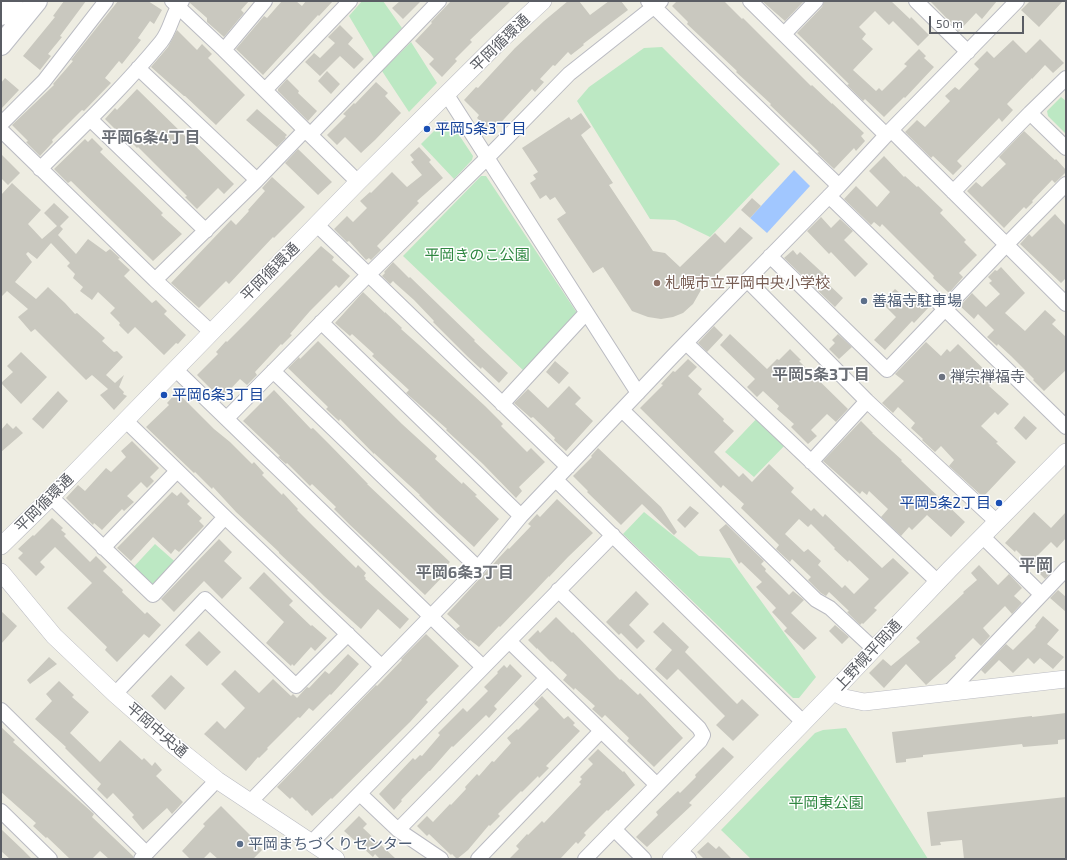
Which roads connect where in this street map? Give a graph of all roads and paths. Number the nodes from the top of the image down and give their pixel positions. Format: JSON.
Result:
{"nodes":[{"id":1,"x":13,"y":1,"type":"edge"},
{"id":2,"x":37,"y":1,"type":"edge"},
{"id":3,"x":106,"y":1,"type":"edge"},
{"id":4,"x":266,"y":1,"type":"edge"},
{"id":5,"x":350,"y":1,"type":"edge"},
{"id":6,"x":439,"y":1,"type":"edge"},
{"id":7,"x":543,"y":1,"type":"edge"},
{"id":8,"x":750,"y":1,"type":"edge"},
{"id":9,"x":816,"y":1,"type":"edge"},
{"id":10,"x":916,"y":1,"type":"edge"},
{"id":11,"x":1017,"y":1,"type":"edge"},
{"id":12,"x":177,"y":3,"type":"edge"},
{"id":13,"x":654,"y":3,"type":"edge"},
{"id":14,"x":1,"y":15,"type":"edge"},
{"id":15,"x":784,"y":34,"type":"junction"},
{"id":16,"x":1,"y":45,"type":"edge"},
{"id":17,"x":224,"y":50,"type":"junction"},
{"id":18,"x":968,"y":52,"type":"junction"},
{"id":19,"x":138,"y":68,"type":"junction"},
{"id":20,"x":1066,"y":78,"type":"edge"},
{"id":21,"x":265,"y":90,"type":"junction"},
{"id":22,"x":446,"y":95,"type":"junction"},
{"id":23,"x":1030,"y":113,"type":"junction"},
{"id":24,"x":90,"y":119,"type":"junction"},
{"id":25,"x":1,"y":124,"type":"edge"},
{"id":26,"x":1,"y":130,"type":"edge"},
{"id":27,"x":308,"y":132,"type":"junction"},
{"id":28,"x":889,"y":132,"type":"junction"},
{"id":29,"x":1066,"y":148,"type":"edge"},
{"id":30,"x":487,"y":158,"type":"junction"},
{"id":31,"x":40,"y":169,"type":"junction"},
{"id":32,"x":257,"y":180,"type":"junction"},
{"id":33,"x":358,"y":182,"type":"junction"},
{"id":34,"x":1066,"y":184,"type":"edge"},
{"id":35,"x":839,"y":186,"type":"junction"},
{"id":36,"x":953,"y":192,"type":"junction"},
{"id":37,"x":828,"y":196,"type":"junction"},
{"id":38,"x":317,"y":225,"type":"junction"},
{"id":39,"x":206,"y":231,"type":"junction"},
{"id":40,"x":1006,"y":244,"type":"junction"},
{"id":41,"x":770,"y":256,"type":"junction"},
{"id":42,"x":368,"y":275,"type":"junction"},
{"id":43,"x":155,"y":280,"type":"junction"},
{"id":44,"x":746,"y":280,"type":"junction"},
{"id":45,"x":1066,"y":303,"type":"edge"},
{"id":46,"x":945,"y":309,"type":"junction"},
{"id":47,"x":586,"y":313,"type":"junction"},
{"id":48,"x":321,"y":322,"type":"junction"},
{"id":49,"x":211,"y":332,"type":"junction"},
{"id":50,"x":686,"y":343,"type":"junction"},
{"id":51,"x":175,"y":369,"type":"junction"},
{"id":52,"x":273,"y":371,"type":"junction"},
{"id":53,"x":638,"y":393,"type":"junction"},
{"id":54,"x":867,"y":401,"type":"junction"},
{"id":55,"x":502,"y":404,"type":"junction"},
{"id":56,"x":622,"y":410,"type":"junction"},
{"id":57,"x":227,"y":418,"type":"junction"},
{"id":58,"x":125,"y":420,"type":"junction"},
{"id":59,"x":1066,"y":427,"type":"edge"},
{"id":60,"x":1066,"y":452,"type":"edge"},
{"id":61,"x":811,"y":462,"type":"junction"},
{"id":62,"x":568,"y":467,"type":"junction"},
{"id":63,"x":177,"y":471,"type":"junction"},
{"id":64,"x":556,"y":480,"type":"junction"},
{"id":65,"x":51,"y":497,"type":"junction"},
{"id":66,"x":521,"y":516,"type":"junction"},
{"id":67,"x":225,"y":518,"type":"junction"},
{"id":68,"x":996,"y":521,"type":"junction"},
{"id":69,"x":613,"y":535,"type":"junction"},
{"id":70,"x":982,"y":536,"type":"junction"},
{"id":71,"x":1,"y":546,"type":"edge"},
{"id":72,"x":103,"y":548,"type":"junction"},
{"id":73,"x":478,"y":568,"type":"junction"},
{"id":74,"x":1066,"y":569,"type":"edge"},
{"id":75,"x":1,"y":572,"type":"edge"},
{"id":76,"x":938,"y":582,"type":"junction"},
{"id":77,"x":558,"y":590,"type":"junction"},
{"id":78,"x":1041,"y":594,"type":"junction"},
{"id":79,"x":431,"y":617,"type":"junction"},
{"id":80,"x":348,"y":634,"type":"junction"},
{"id":81,"x":509,"y":641,"type":"junction"},
{"id":82,"x":874,"y":649,"type":"junction"},
{"id":83,"x":382,"y":666,"type":"junction"},
{"id":84,"x":483,"y":667,"type":"junction"},
{"id":85,"x":546,"y":679,"type":"junction"},
{"id":86,"x":1066,"y":679,"type":"edge"},
{"id":87,"x":833,"y":692,"type":"junction"},
{"id":88,"x":949,"y":692,"type":"junction"},
{"id":89,"x":116,"y":694,"type":"junction"},
{"id":90,"x":1,"y":710,"type":"edge"},
{"id":91,"x":803,"y":722,"type":"junction"},
{"id":92,"x":601,"y":731,"type":"junction"},
{"id":93,"x":217,"y":780,"type":"junction"},
{"id":94,"x":657,"y":785,"type":"junction"},
{"id":95,"x":360,"y":794,"type":"junction"},
{"id":96,"x":250,"y":802,"type":"junction"},
{"id":97,"x":1,"y":811,"type":"edge"},
{"id":98,"x":614,"y":829,"type":"junction"},
{"id":99,"x":398,"y":830,"type":"junction"},
{"id":100,"x":311,"y":843,"type":"junction"},
{"id":101,"x":143,"y":856,"type":"edge"},
{"id":102,"x":680,"y":856,"type":"edge"},
{"id":103,"x":50,"y":859,"type":"edge"},
{"id":104,"x":336,"y":859,"type":"edge"},
{"id":105,"x":441,"y":859,"type":"edge"},
{"id":106,"x":478,"y":859,"type":"edge"},
{"id":107,"x":586,"y":859,"type":"edge"},
{"id":108,"x":644,"y":859,"type":"edge"}],
"edges":[{"from":1,"to":14,"type":"main road"},
{"from":2,"to":16,"type":"main road"},
{"from":3,"to":25,"type":"street"},
{"from":4,"to":17,"type":"street"},
{"from":5,"to":21,"type":"street"},
{"from":6,"to":27,"type":"street"},
{"from":7,"to":22,"type":"street","name":"平岡循環通"},
{"from":8,"to":15,"type":"street"},
{"from":9,"to":15,"type":"street"},
{"from":10,"to":18,"type":"street"},
{"from":11,"to":18,"type":"street"},
{"from":12,"to":17,"type":"street"},
{"from":12,"to":19,"type":"street"},
{"from":13,"to":30,"type":"street"},
{"from":13,"to":35,"type":"street"},
{"from":15,"to":28,"type":"street"},
{"from":17,"to":21,"type":"street"},
{"from":18,"to":28,"type":"street"},
{"from":19,"to":24,"type":"street"},
{"from":19,"to":32,"type":"street"},
{"from":20,"to":23,"type":"street"},
{"from":21,"to":27,"type":"street"},
{"from":22,"to":30,"type":"street"},
{"from":22,"to":33,"type":"street","name":"平岡循環通"},
{"from":23,"to":29,"type":"street"},
{"from":23,"to":36,"type":"street"},
{"from":24,"to":31,"type":"street"},
{"from":24,"to":39,"type":"street"},
{"from":26,"to":31,"type":"street"},
{"from":27,"to":32,"type":"street"},
{"from":27,"to":33,"type":"street"},
{"from":28,"to":35,"type":"street"},
{"from":28,"to":36,"type":"street"},
{"from":30,"to":42,"type":"street"},
{"from":30,"to":47,"type":"street"},
{"from":31,"to":43,"type":"street"},
{"from":32,"to":39,"type":"street"},
{"from":33,"to":38,"type":"street","name":"平岡循環通"},
{"from":34,"to":40,"type":"street"},
{"from":35,"to":37,"type":"street"},
{"from":36,"to":40,"type":"street"},
{"from":37,"to":41,"type":"street"},
{"from":37,"to":46,"type":"street"},
{"from":38,"to":42,"type":"street"},
{"from":38,"to":49,"type":"street","name":"平岡循環通"},
{"from":39,"to":43,"type":"street"},
{"from":40,"to":45,"type":"street"},
{"from":40,"to":46,"type":"street"},
{"from":41,"to":44,"type":"street"},
{"from":41,"to":46,"type":"street"},
{"from":42,"to":48,"type":"street"},
{"from":42,"to":55,"type":"street"},
{"from":43,"to":49,"type":"street"},
{"from":44,"to":50,"type":"street"},
{"from":44,"to":54,"type":"street"},
{"from":46,"to":59,"type":"street"},
{"from":47,"to":53,"type":"street"},
{"from":47,"to":55,"type":"street"},
{"from":48,"to":52,"type":"street"},
{"from":48,"to":66,"type":"street"},
{"from":49,"to":51,"type":"street","name":"平岡循環通"},
{"from":50,"to":53,"type":"street"},
{"from":50,"to":61,"type":"street"},
{"from":51,"to":57,"type":"street"},
{"from":51,"to":58,"type":"street","name":"平岡循環通"},
{"from":52,"to":57,"type":"street"},
{"from":52,"to":73,"type":"street"},
{"from":53,"to":56,"type":"street"},
{"from":54,"to":61,"type":"street"},
{"from":54,"to":68,"type":"street"},
{"from":55,"to":62,"type":"street"},
{"from":56,"to":62,"type":"street"},
{"from":56,"to":82,"type":"street"},
{"from":57,"to":79,"type":"street"},
{"from":58,"to":63,"type":"street"},
{"from":58,"to":65,"type":"street","name":"平岡循環通"},
{"from":60,"to":68,"type":"street","name":"上野幌平岡通"},
{"from":61,"to":76,"type":"street"},
{"from":62,"to":64,"type":"street"},
{"from":63,"to":67,"type":"street"},
{"from":63,"to":72,"type":"street"},
{"from":64,"to":66,"type":"street"},
{"from":64,"to":69,"type":"street"},
{"from":65,"to":71,"type":"street","name":"平岡循環通"},
{"from":65,"to":72,"type":"street"},
{"from":66,"to":73,"type":"street"},
{"from":67,"to":72,"type":"street"},
{"from":67,"to":80,"type":"street"},
{"from":68,"to":70,"type":"street","name":"上野幌平岡通"},
{"from":69,"to":77,"type":"street"},
{"from":69,"to":91,"type":"street"},
{"from":70,"to":76,"type":"street","name":"上野幌平岡通"},
{"from":70,"to":78,"type":"street"},
{"from":73,"to":79,"type":"street"},
{"from":74,"to":78,"type":"street"},
{"from":75,"to":89,"type":"street","name":"平岡中央通"},
{"from":76,"to":82,"type":"street","name":"上野幌平岡通"},
{"from":77,"to":81,"type":"street"},
{"from":77,"to":94,"type":"street"},
{"from":78,"to":88,"type":"street"},
{"from":79,"to":83,"type":"street"},
{"from":79,"to":84,"type":"street"},
{"from":80,"to":83,"type":"street"},
{"from":80,"to":89,"type":"street"},
{"from":81,"to":84,"type":"street"},
{"from":81,"to":85,"type":"street"},
{"from":82,"to":87,"type":"street","name":"上野幌平岡通"},
{"from":83,"to":96,"type":"street"},
{"from":84,"to":95,"type":"street"},
{"from":85,"to":92,"type":"street"},
{"from":85,"to":99,"type":"street"},
{"from":86,"to":88,"type":"street"},
{"from":87,"to":88,"type":"street"},
{"from":87,"to":91,"type":"street","name":"上野幌平岡通"},
{"from":89,"to":93,"type":"street","name":"平岡中央通"},
{"from":90,"to":101,"type":"street"},
{"from":91,"to":102,"type":"street","name":"上野幌平岡通"},
{"from":92,"to":94,"type":"street"},
{"from":92,"to":106,"type":"street"},
{"from":93,"to":96,"type":"street","name":"平岡中央通"},
{"from":93,"to":101,"type":"street"},
{"from":94,"to":98,"type":"street"},
{"from":95,"to":99,"type":"street"},
{"from":95,"to":100,"type":"street"},
{"from":96,"to":100,"type":"street","name":"平岡中央通"},
{"from":97,"to":103,"type":"street"},
{"from":98,"to":107,"type":"street"},
{"from":98,"to":108,"type":"street"},
{"from":99,"to":105,"type":"street"},
{"from":100,"to":104,"type":"street","name":"平岡中央通"}]}
